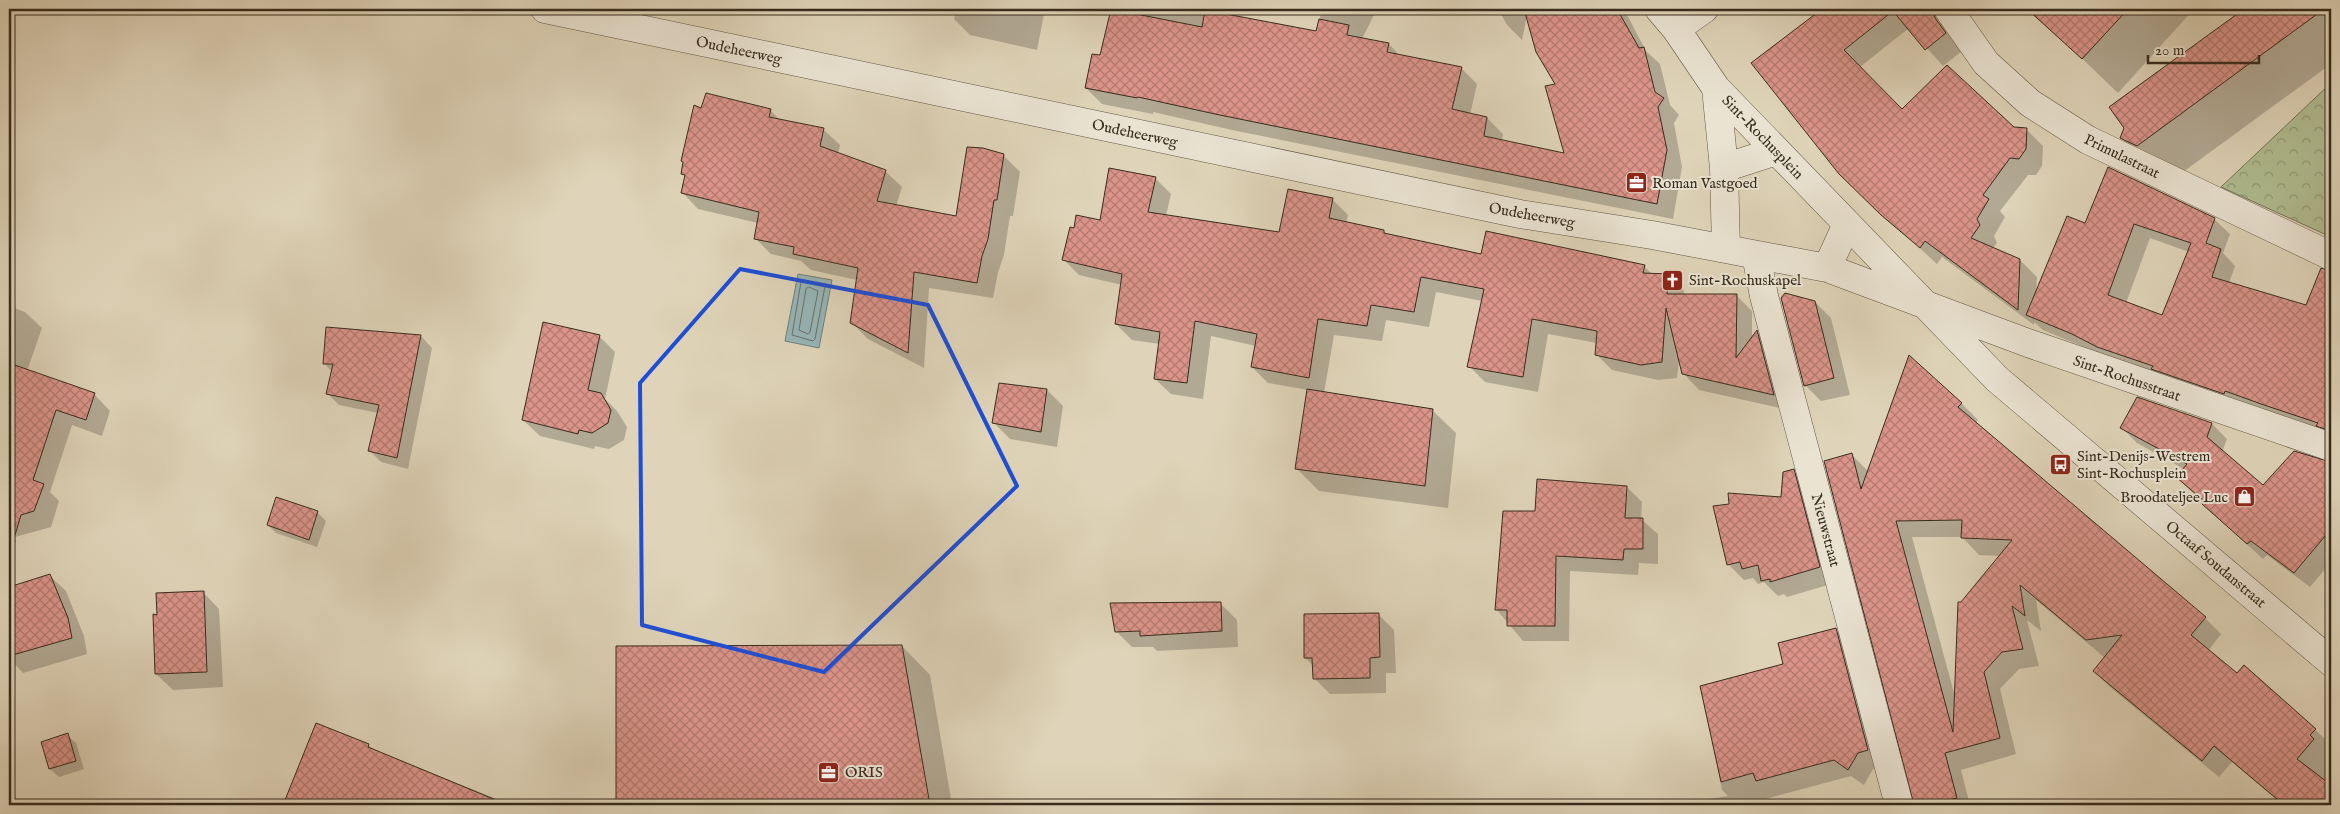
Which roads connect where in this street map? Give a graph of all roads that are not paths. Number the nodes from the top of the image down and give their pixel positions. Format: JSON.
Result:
{"nodes":[{"id":1,"x":545,"y":9,"type":"edge"},
{"id":2,"x":1659,"y":9,"type":"edge"},
{"id":3,"x":1704,"y":9,"type":"edge"},
{"id":4,"x":1948,"y":9,"type":"edge"},
{"id":5,"x":1676,"y":29,"type":"junction"},
{"id":6,"x":1716,"y":88,"type":"junction"},
{"id":7,"x":1776,"y":151,"type":"junction"},
{"id":8,"x":1724,"y":168,"type":"junction"},
{"id":9,"x":1847,"y":224,"type":"junction"},
{"id":10,"x":1726,"y":249,"type":"junction"},
{"id":11,"x":1756,"y":255,"type":"junction"},
{"id":12,"x":2331,"y":256,"type":"edge"},
{"id":13,"x":1827,"y":268,"type":"junction"},
{"id":14,"x":1925,"y":304,"type":"junction"},
{"id":15,"x":2331,"y":447,"type":"edge"},
{"id":16,"x":2331,"y":662,"type":"edge"},
{"id":17,"x":1899,"y":805,"type":"edge"}],
"edges":[{"from":1,"to":10,"type":"street","name":"Oudeheerweg"},
{"from":2,"to":5,"type":"street"},
{"from":3,"to":5,"type":"street"},
{"from":4,"to":12,"type":"street","name":"Primulastraat"},
{"from":5,"to":6,"type":"street"},
{"from":6,"to":7,"type":"street","name":"Sint-Rochusplein"},
{"from":6,"to":8,"type":"street","name":"Sint-Rochusplein"},
{"from":7,"to":8,"type":"street","name":"Sint-Rochusplein"},
{"from":7,"to":9,"type":"street","name":"Sint-Rochusplein"},
{"from":8,"to":10,"type":"street","name":"Sint-Rochusplein"},
{"from":9,"to":13,"type":"street"},
{"from":9,"to":14,"type":"street","name":"Sint-Rochusplein"},
{"from":10,"to":11,"type":"street"},
{"from":11,"to":13,"type":"street"},
{"from":11,"to":17,"type":"street","name":"Nieuwstraat"},
{"from":13,"to":14,"type":"street"},
{"from":14,"to":15,"type":"street","name":"Sint-Rochusstraat"},
{"from":14,"to":16,"type":"street","name":"Octaaf Soudanstraat"}]}
